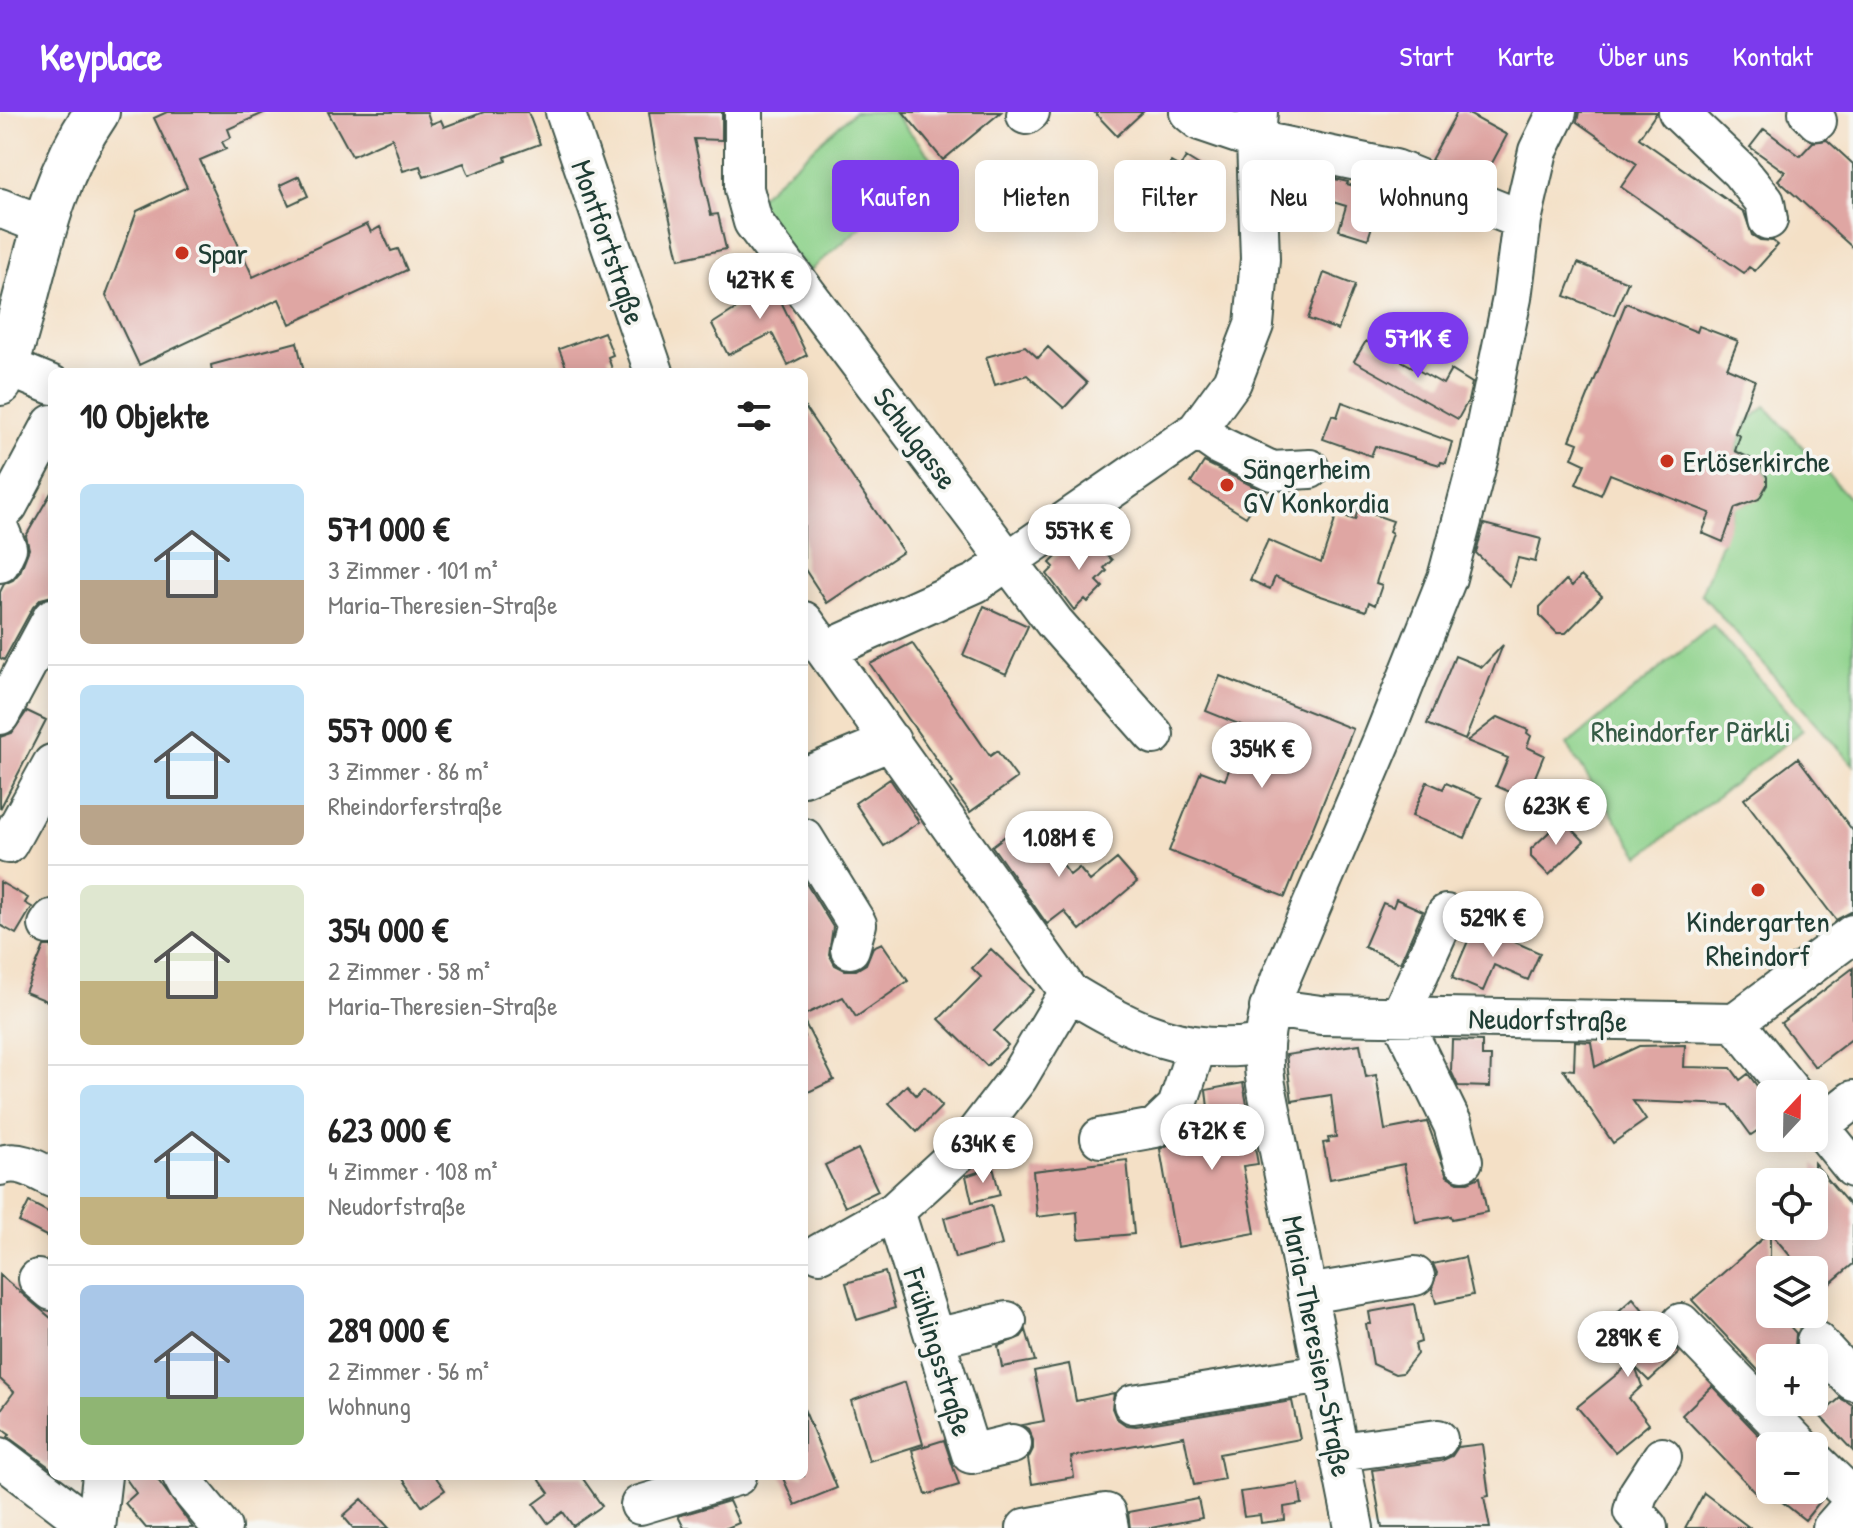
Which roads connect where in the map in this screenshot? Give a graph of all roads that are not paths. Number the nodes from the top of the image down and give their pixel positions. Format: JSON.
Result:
{"nodes":[{"id":1,"x":97,"y":112,"type":"edge"},
{"id":2,"x":565,"y":112,"type":"edge"},
{"id":3,"x":744,"y":112,"type":"edge"},
{"id":4,"x":1189,"y":112,"type":"edge"},
{"id":5,"x":1557,"y":112,"type":"edge"},
{"id":6,"x":1678,"y":112,"type":"edge"},
{"id":7,"x":1257,"y":126,"type":"edge"},
{"id":8,"x":0,"y":208,"type":"edge"},
{"id":9,"x":1522,"y":220,"type":"junction"},
{"id":10,"x":1768,"y":220,"type":"dead end"},
{"id":11,"x":43,"y":225,"type":"junction"},
{"id":12,"x":13,"y":293,"type":"edge"},
{"id":13,"x":653,"y":368,"type":"edge"},
{"id":14,"x":3,"y":375,"type":"edge"},
{"id":15,"x":48,"y":384,"type":"edge"},
{"id":16,"x":1197,"y":430,"type":"junction"},
{"id":17,"x":48,"y":432,"type":"edge"},
{"id":18,"x":1310,"y":469,"type":"dead end"},
{"id":19,"x":4,"y":518,"type":"edge"},
{"id":20,"x":1009,"y":561,"type":"junction"},
{"id":21,"x":0,"y":563,"type":"edge"},
{"id":22,"x":48,"y":625,"type":"edge"},
{"id":23,"x":815,"y":636,"type":"edge"},
{"id":24,"x":0,"y":715,"type":"edge"},
{"id":25,"x":1154,"y":735,"type":"dead end"},
{"id":26,"x":891,"y":741,"type":"junction"},
{"id":27,"x":48,"y":771,"type":"edge"},
{"id":28,"x":808,"y":775,"type":"edge"},
{"id":29,"x":8,"y":844,"type":"dead end"},
{"id":30,"x":808,"y":844,"type":"edge"},
{"id":31,"x":1446,"y":914,"type":"dead end"},
{"id":32,"x":1853,"y":934,"type":"edge"},
{"id":33,"x":850,"y":949,"type":"dead end"},
{"id":34,"x":1069,"y":992,"type":"junction"},
{"id":35,"x":1400,"y":1016,"type":"junction"},
{"id":36,"x":1735,"y":1022,"type":"junction"},
{"id":37,"x":1266,"y":1026,"type":"junction"},
{"id":38,"x":1197,"y":1046,"type":"junction"},
{"id":39,"x":1782,"y":1080,"type":"edge"},
{"id":40,"x":1853,"y":1100,"type":"edge"},
{"id":41,"x":1828,"y":1116,"type":"edge"},
{"id":42,"x":1100,"y":1138,"type":"dead end"},
{"id":43,"x":1828,"y":1138,"type":"edge"},
{"id":44,"x":1463,"y":1161,"type":"dead end"},
{"id":45,"x":0,"y":1166,"type":"edge"},
{"id":46,"x":1853,"y":1168,"type":"edge"},
{"id":47,"x":48,"y":1176,"type":"edge"},
{"id":48,"x":895,"y":1211,"type":"junction"},
{"id":49,"x":820,"y":1253,"type":"dead end"},
{"id":50,"x":1415,"y":1276,"type":"dead end"},
{"id":51,"x":1307,"y":1294,"type":"junction"},
{"id":52,"x":1007,"y":1321,"type":"dead end"},
{"id":53,"x":1681,"y":1323,"type":"dead end"},
{"id":54,"x":935,"y":1338,"type":"junction"},
{"id":55,"x":1816,"y":1341,"type":"dead end"},
{"id":56,"x":1323,"y":1374,"type":"junction"},
{"id":57,"x":1853,"y":1381,"type":"edge"},
{"id":58,"x":1133,"y":1404,"type":"dead end"},
{"id":59,"x":1786,"y":1432,"type":"edge"},
{"id":60,"x":1438,"y":1439,"type":"dead end"},
{"id":61,"x":1012,"y":1444,"type":"dead end"},
{"id":62,"x":1339,"y":1452,"type":"junction"},
{"id":63,"x":0,"y":1457,"type":"edge"},
{"id":64,"x":1662,"y":1457,"type":"dead end"},
{"id":65,"x":1828,"y":1474,"type":"edge"},
{"id":66,"x":101,"y":1480,"type":"edge"},
{"id":67,"x":184,"y":1480,"type":"edge"},
{"id":68,"x":722,"y":1480,"type":"edge"},
{"id":69,"x":1853,"y":1498,"type":"edge"},
{"id":70,"x":639,"y":1503,"type":"edge"},
{"id":71,"x":1853,"y":1504,"type":"edge"},
{"id":72,"x":94,"y":1528,"type":"edge"},
{"id":73,"x":222,"y":1528,"type":"edge"},
{"id":74,"x":1026,"y":1528,"type":"edge"},
{"id":75,"x":1109,"y":1528,"type":"edge"},
{"id":76,"x":1354,"y":1528,"type":"edge"},
{"id":77,"x":1648,"y":1528,"type":"edge"},
{"id":78,"x":1832,"y":1528,"type":"edge"}],
"edges":[{"from":1,"to":11,"type":"main road"},
{"from":2,"to":13,"type":"street","name":"Montfortstraße"},
{"from":3,"to":20,"type":"street","name":"Schulgasse"},
{"from":4,"to":7,"type":"street"},
{"from":5,"to":9,"type":"street","name":"Maria-Theresien-Straße"},
{"from":6,"to":10,"type":"street"},
{"from":7,"to":9,"type":"street"},
{"from":7,"to":16,"type":"street"},
{"from":8,"to":11,"type":"street"},
{"from":9,"to":37,"type":"street","name":"Maria-Theresien-Straße"},
{"from":11,"to":12,"type":"main road"},
{"from":12,"to":14,"type":"main road"},
{"from":14,"to":15,"type":"street"},
{"from":16,"to":18,"type":"street"},
{"from":16,"to":20,"type":"street"},
{"from":17,"to":19,"type":"street"},
{"from":19,"to":21,"type":"street"},
{"from":20,"to":23,"type":"street"},
{"from":20,"to":25,"type":"street","name":"Schulgasse"},
{"from":22,"to":24,"type":"street"},
{"from":23,"to":26,"type":"street"},
{"from":26,"to":28,"type":"street"},
{"from":26,"to":34,"type":"street"},
{"from":27,"to":29,"type":"street"},
{"from":30,"to":33,"type":"street"},
{"from":31,"to":35,"type":"street"},
{"from":32,"to":36,"type":"street"},
{"from":34,"to":38,"type":"street"},
{"from":34,"to":48,"type":"street"},
{"from":35,"to":36,"type":"street","name":"Neudorfstraße"},
{"from":35,"to":37,"type":"street","name":"Neudorfstraße"},
{"from":35,"to":44,"type":"street"},
{"from":36,"to":39,"type":"street"},
{"from":37,"to":38,"type":"street"},
{"from":37,"to":51,"type":"street","name":"Maria-Theresien-Straße"},
{"from":38,"to":42,"type":"street"},
{"from":40,"to":41,"type":"street"},
{"from":43,"to":46,"type":"street"},
{"from":45,"to":47,"type":"street"},
{"from":48,"to":49,"type":"street"},
{"from":48,"to":54,"type":"street","name":"Frühlingsstraße"},
{"from":50,"to":51,"type":"street"},
{"from":51,"to":56,"type":"street","name":"Maria-Theresien-Straße"},
{"from":52,"to":54,"type":"street"},
{"from":53,"to":59,"type":"street"},
{"from":54,"to":61,"type":"street","name":"Frühlingsstraße"},
{"from":55,"to":57,"type":"street"},
{"from":56,"to":58,"type":"street"},
{"from":56,"to":62,"type":"street","name":"Maria-Theresien-Straße"},
{"from":60,"to":62,"type":"street"},
{"from":62,"to":76,"type":"street","name":"Maria-Theresien-Straße"},
{"from":63,"to":72,"type":"street"},
{"from":64,"to":77,"type":"street"},
{"from":65,"to":69,"type":"street"},
{"from":66,"to":72,"type":"street"},
{"from":67,"to":73,"type":"street"},
{"from":68,"to":70,"type":"street"},
{"from":71,"to":78,"type":"street"},
{"from":74,"to":75,"type":"street"}]}
